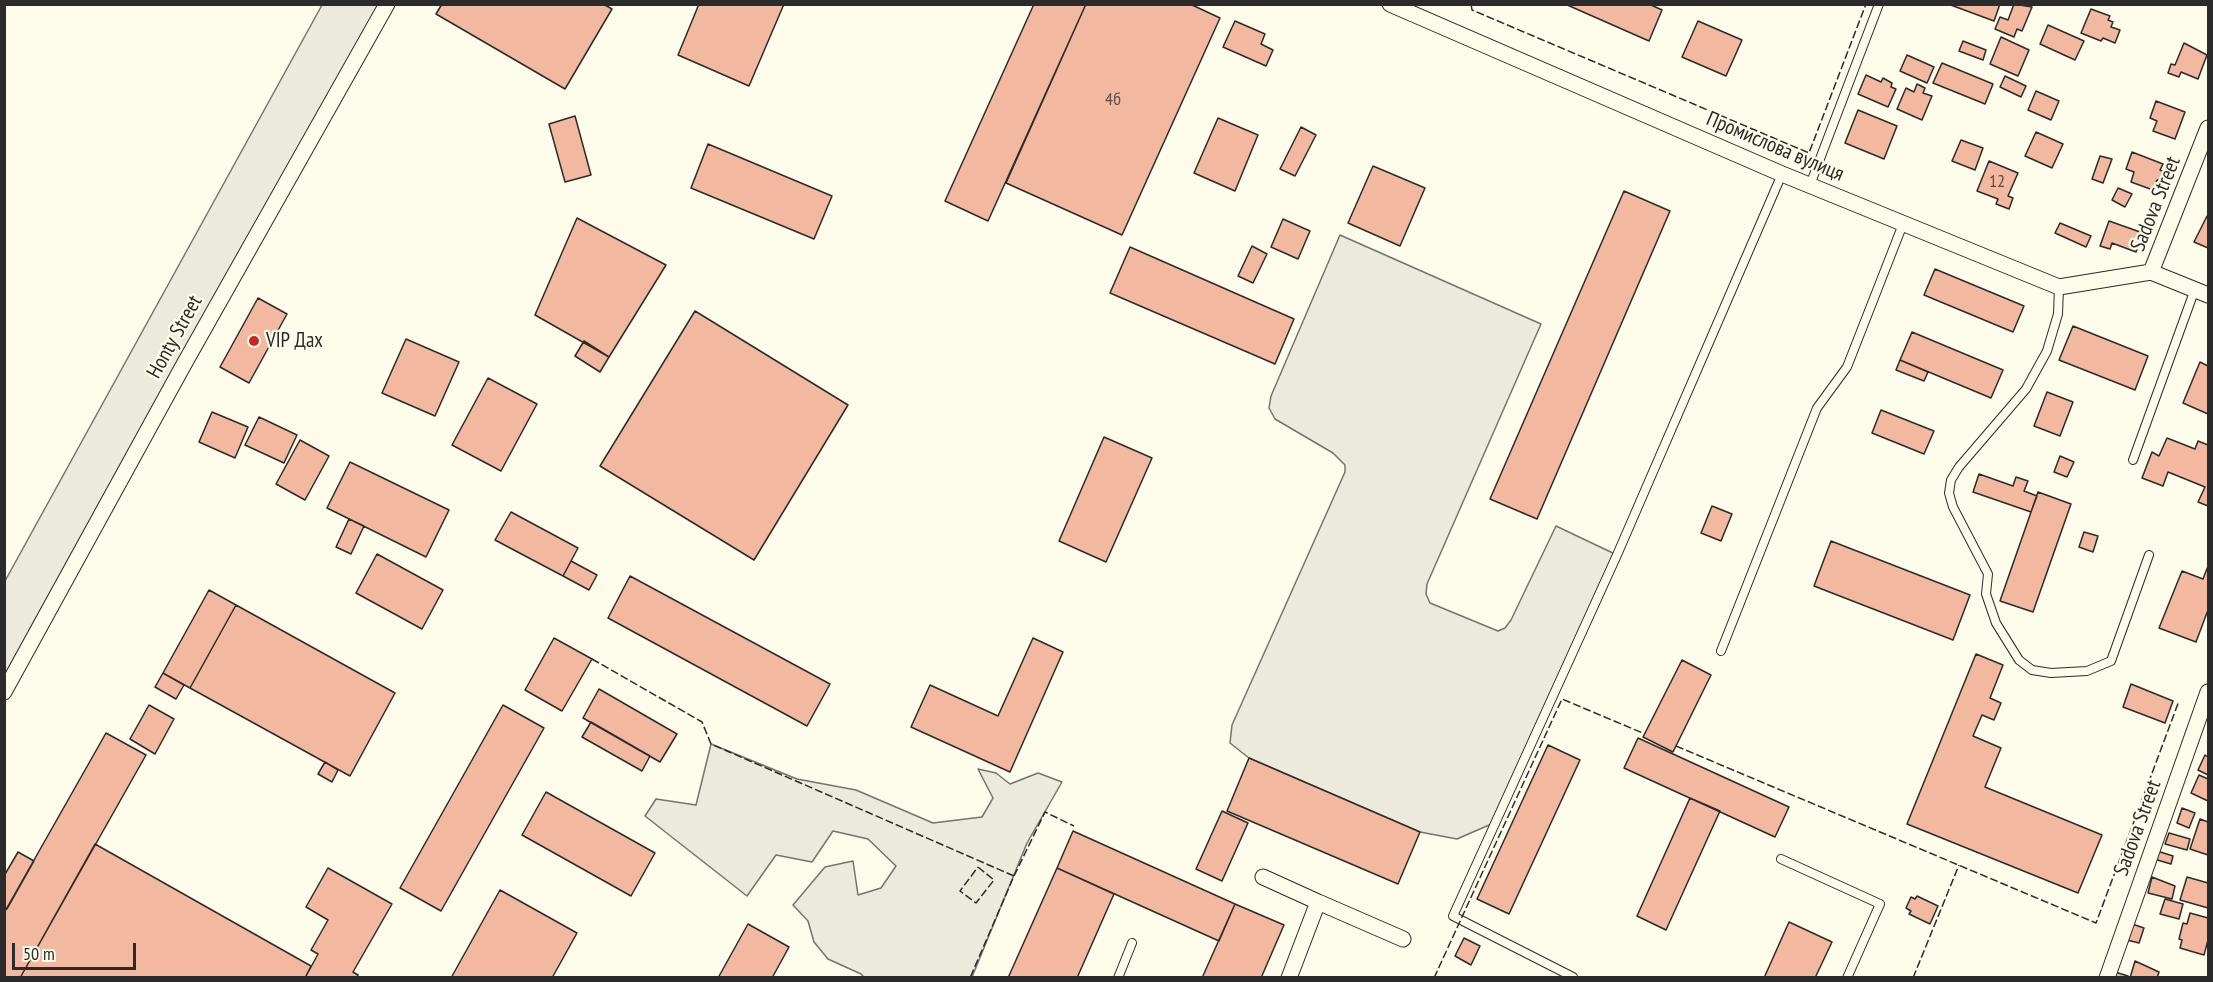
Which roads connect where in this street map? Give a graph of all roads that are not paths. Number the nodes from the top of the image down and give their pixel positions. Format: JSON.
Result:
{"nodes":[{"id":1,"x":387,"y":4,"type":"edge"},
{"id":2,"x":1390,"y":4,"type":"edge"},
{"id":3,"x":1879,"y":4,"type":"edge"},
{"id":4,"x":2208,"y":128,"type":"edge"},
{"id":5,"x":1782,"y":174,"type":"junction"},
{"id":6,"x":1810,"y":185,"type":"junction"},
{"id":7,"x":1903,"y":224,"type":"junction"},
{"id":8,"x":2151,"y":272,"type":"junction"},
{"id":9,"x":2059,"y":287,"type":"junction"},
{"id":10,"x":2202,"y":292,"type":"edge"},
{"id":11,"x":2133,"y":460,"type":"dead end"},
{"id":12,"x":2149,"y":555,"type":"dead end"},
{"id":13,"x":1721,"y":651,"type":"dead end"},
{"id":14,"x":4,"y":692,"type":"edge"},
{"id":15,"x":2208,"y":692,"type":"edge"},
{"id":16,"x":1781,"y":859,"type":"dead end"},
{"id":17,"x":1263,"y":877,"type":"dead end"},
{"id":18,"x":1318,"y":902,"type":"junction"},
{"id":19,"x":1403,"y":939,"type":"dead end"},
{"id":20,"x":1132,"y":943,"type":"dead end"},
{"id":21,"x":1573,"y":977,"type":"edge"},
{"id":22,"x":1118,"y":978,"type":"edge"},
{"id":23,"x":1289,"y":978,"type":"edge"},
{"id":24,"x":1846,"y":978,"type":"edge"},
{"id":25,"x":2107,"y":978,"type":"edge"}],
"edges":[{"from":1,"to":14,"type":"street","name":"Honty Street"},
{"from":2,"to":5,"type":"street","name":"Промислова вулиця"},
{"from":3,"to":6,"type":"lane"},
{"from":4,"to":8,"type":"street","name":"Sadova Street"},
{"from":5,"to":6,"type":"street","name":"Промислова вулиця"},
{"from":5,"to":21,"type":"lane"},
{"from":6,"to":7,"type":"street","name":"Промислова вулиця"},
{"from":7,"to":9,"type":"street","name":"Промислова вулиця"},
{"from":7,"to":13,"type":"lane"},
{"from":8,"to":9,"type":"street"},
{"from":8,"to":10,"type":"street","name":"Sadova Street"},
{"from":9,"to":12,"type":"lane"},
{"from":10,"to":11,"type":"lane"},
{"from":15,"to":25,"type":"street","name":"Sadova Street"},
{"from":16,"to":24,"type":"lane"},
{"from":17,"to":18,"type":"street"},
{"from":18,"to":19,"type":"street"},
{"from":18,"to":23,"type":"street"},
{"from":20,"to":22,"type":"lane"}]}
